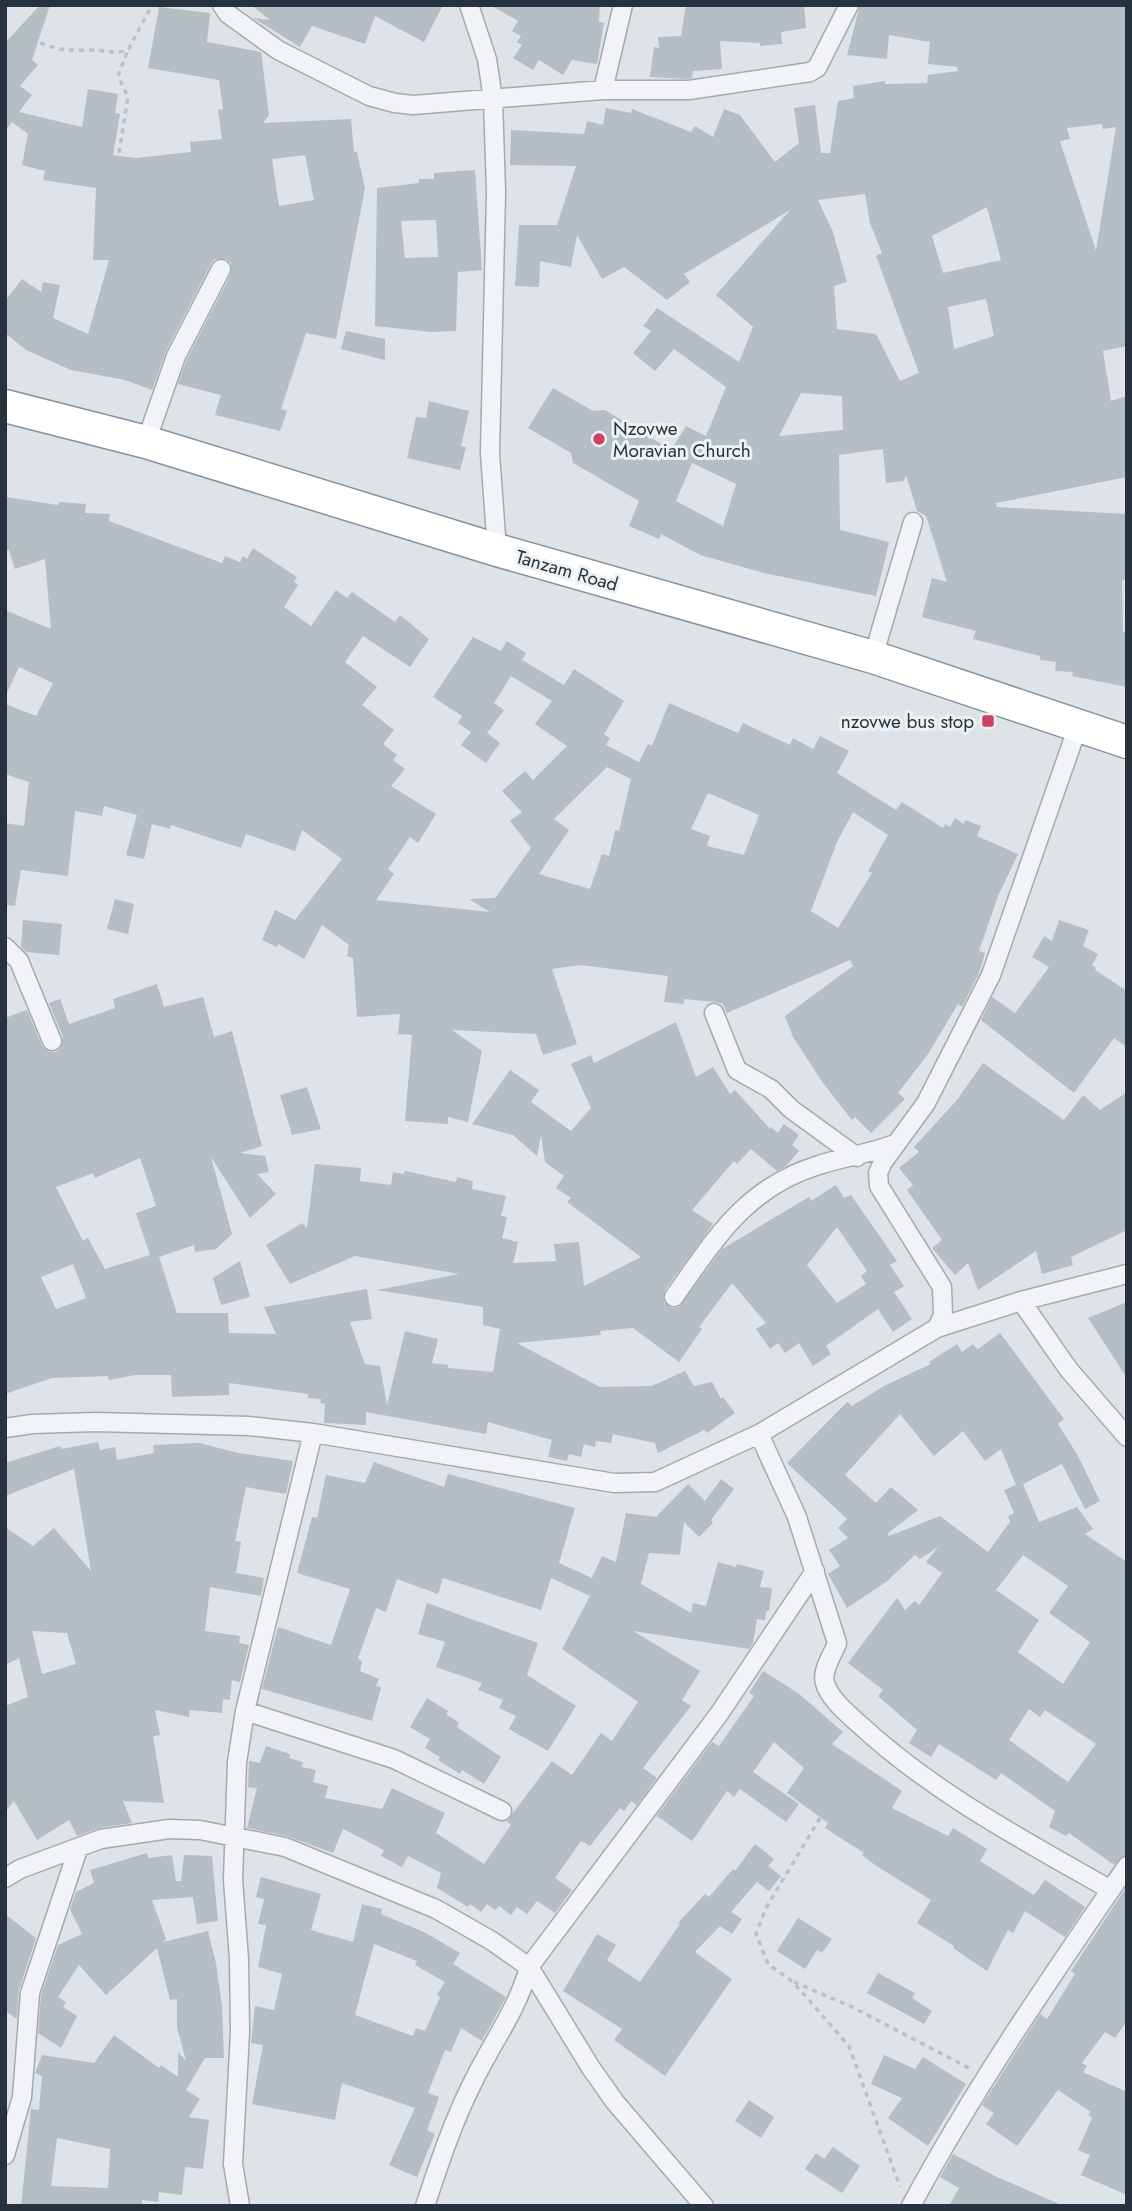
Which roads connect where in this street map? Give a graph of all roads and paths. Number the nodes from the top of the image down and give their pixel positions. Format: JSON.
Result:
{"nodes":[{"id":1,"x":152,"y":5,"type":"edge"},
{"id":2,"x":222,"y":5,"type":"edge"},
{"id":3,"x":469,"y":5,"type":"edge"},
{"id":4,"x":624,"y":5,"type":"edge"},
{"id":5,"x":849,"y":5,"type":"edge"},
{"id":6,"x":40,"y":44,"type":"dead end"},
{"id":7,"x":128,"y":50,"type":"junction"},
{"id":8,"x":603,"y":90,"type":"junction"},
{"id":9,"x":493,"y":99,"type":"junction"},
{"id":10,"x":119,"y":153,"type":"dead end"},
{"id":11,"x":221,"y":269,"type":"dead end"},
{"id":12,"x":6,"y":411,"type":"edge"},
{"id":13,"x":146,"y":442,"type":"junction"},
{"id":14,"x":914,"y":522,"type":"dead end"},
{"id":15,"x":497,"y":550,"type":"junction"},
{"id":16,"x":873,"y":657,"type":"junction"},
{"id":17,"x":1078,"y":726,"type":"junction"},
{"id":18,"x":1127,"y":742,"type":"edge"},
{"id":19,"x":5,"y":947,"type":"edge"},
{"id":20,"x":715,"y":1013,"type":"dead end"},
{"id":21,"x":52,"y":1041,"type":"dead end"},
{"id":22,"x":892,"y":1145,"type":"junction"},
{"id":23,"x":857,"y":1157,"type":"junction"},
{"id":24,"x":1127,"y":1274,"type":"edge"},
{"id":25,"x":674,"y":1297,"type":"dead end"},
{"id":26,"x":1021,"y":1301,"type":"junction"},
{"id":27,"x":937,"y":1328,"type":"junction"},
{"id":28,"x":5,"y":1428,"type":"edge"},
{"id":29,"x":313,"y":1433,"type":"junction"},
{"id":30,"x":759,"y":1434,"type":"junction"},
{"id":31,"x":1127,"y":1437,"type":"edge"},
{"id":32,"x":816,"y":1571,"type":"junction"},
{"id":33,"x":245,"y":1711,"type":"junction"},
{"id":34,"x":502,"y":1811,"type":"dead end"},
{"id":35,"x":820,"y":1818,"type":"dead end"},
{"id":36,"x":235,"y":1835,"type":"junction"},
{"id":37,"x":78,"y":1849,"type":"junction"},
{"id":38,"x":1127,"y":1866,"type":"edge"},
{"id":39,"x":5,"y":1878,"type":"edge"},
{"id":40,"x":1111,"y":1890,"type":"junction"},
{"id":41,"x":529,"y":1967,"type":"junction"},
{"id":42,"x":793,"y":1982,"type":"junction"},
{"id":43,"x":986,"y":2077,"type":"junction"},
{"id":44,"x":5,"y":2155,"type":"edge"},
{"id":45,"x":907,"y":2200,"type":"edge"},
{"id":46,"x":240,"y":2206,"type":"edge"},
{"id":47,"x":425,"y":2206,"type":"edge"},
{"id":48,"x":704,"y":2206,"type":"edge"}],
"edges":[{"from":1,"to":7,"type":"path"},
{"from":2,"to":9,"type":"street"},
{"from":3,"to":9,"type":"street"},
{"from":4,"to":8,"type":"street"},
{"from":5,"to":8,"type":"street"},
{"from":6,"to":7,"type":"path"},
{"from":7,"to":10,"type":"path"},
{"from":8,"to":9,"type":"street"},
{"from":9,"to":15,"type":"street"},
{"from":11,"to":13,"type":"street"},
{"from":12,"to":13,"type":"highway","name":"Tanzam Road"},
{"from":13,"to":15,"type":"highway","name":"Tanzam Road"},
{"from":14,"to":16,"type":"street"},
{"from":15,"to":16,"type":"highway","name":"Tanzam Road"},
{"from":16,"to":17,"type":"highway","name":"Tanzam Road"},
{"from":17,"to":18,"type":"highway","name":"Tanzam Road"},
{"from":17,"to":22,"type":"street"},
{"from":19,"to":21,"type":"street"},
{"from":20,"to":23,"type":"street"},
{"from":22,"to":23,"type":"street"},
{"from":22,"to":27,"type":"street"},
{"from":23,"to":25,"type":"street"},
{"from":24,"to":26,"type":"street"},
{"from":26,"to":27,"type":"street"},
{"from":26,"to":31,"type":"street"},
{"from":27,"to":30,"type":"street"},
{"from":28,"to":29,"type":"street"},
{"from":29,"to":30,"type":"street"},
{"from":29,"to":33,"type":"street"},
{"from":30,"to":32,"type":"street"},
{"from":32,"to":40,"type":"street"},
{"from":32,"to":41,"type":"street"},
{"from":33,"to":34,"type":"street"},
{"from":33,"to":36,"type":"street"},
{"from":35,"to":42,"type":"path"},
{"from":36,"to":37,"type":"street"},
{"from":36,"to":41,"type":"street"},
{"from":36,"to":46,"type":"street"},
{"from":37,"to":39,"type":"street"},
{"from":37,"to":44,"type":"street"},
{"from":38,"to":40,"type":"street"},
{"from":40,"to":43,"type":"street"},
{"from":41,"to":47,"type":"street"},
{"from":41,"to":48,"type":"street"},
{"from":42,"to":43,"type":"path"},
{"from":42,"to":45,"type":"path"},
{"from":43,"to":45,"type":"street"}]}
